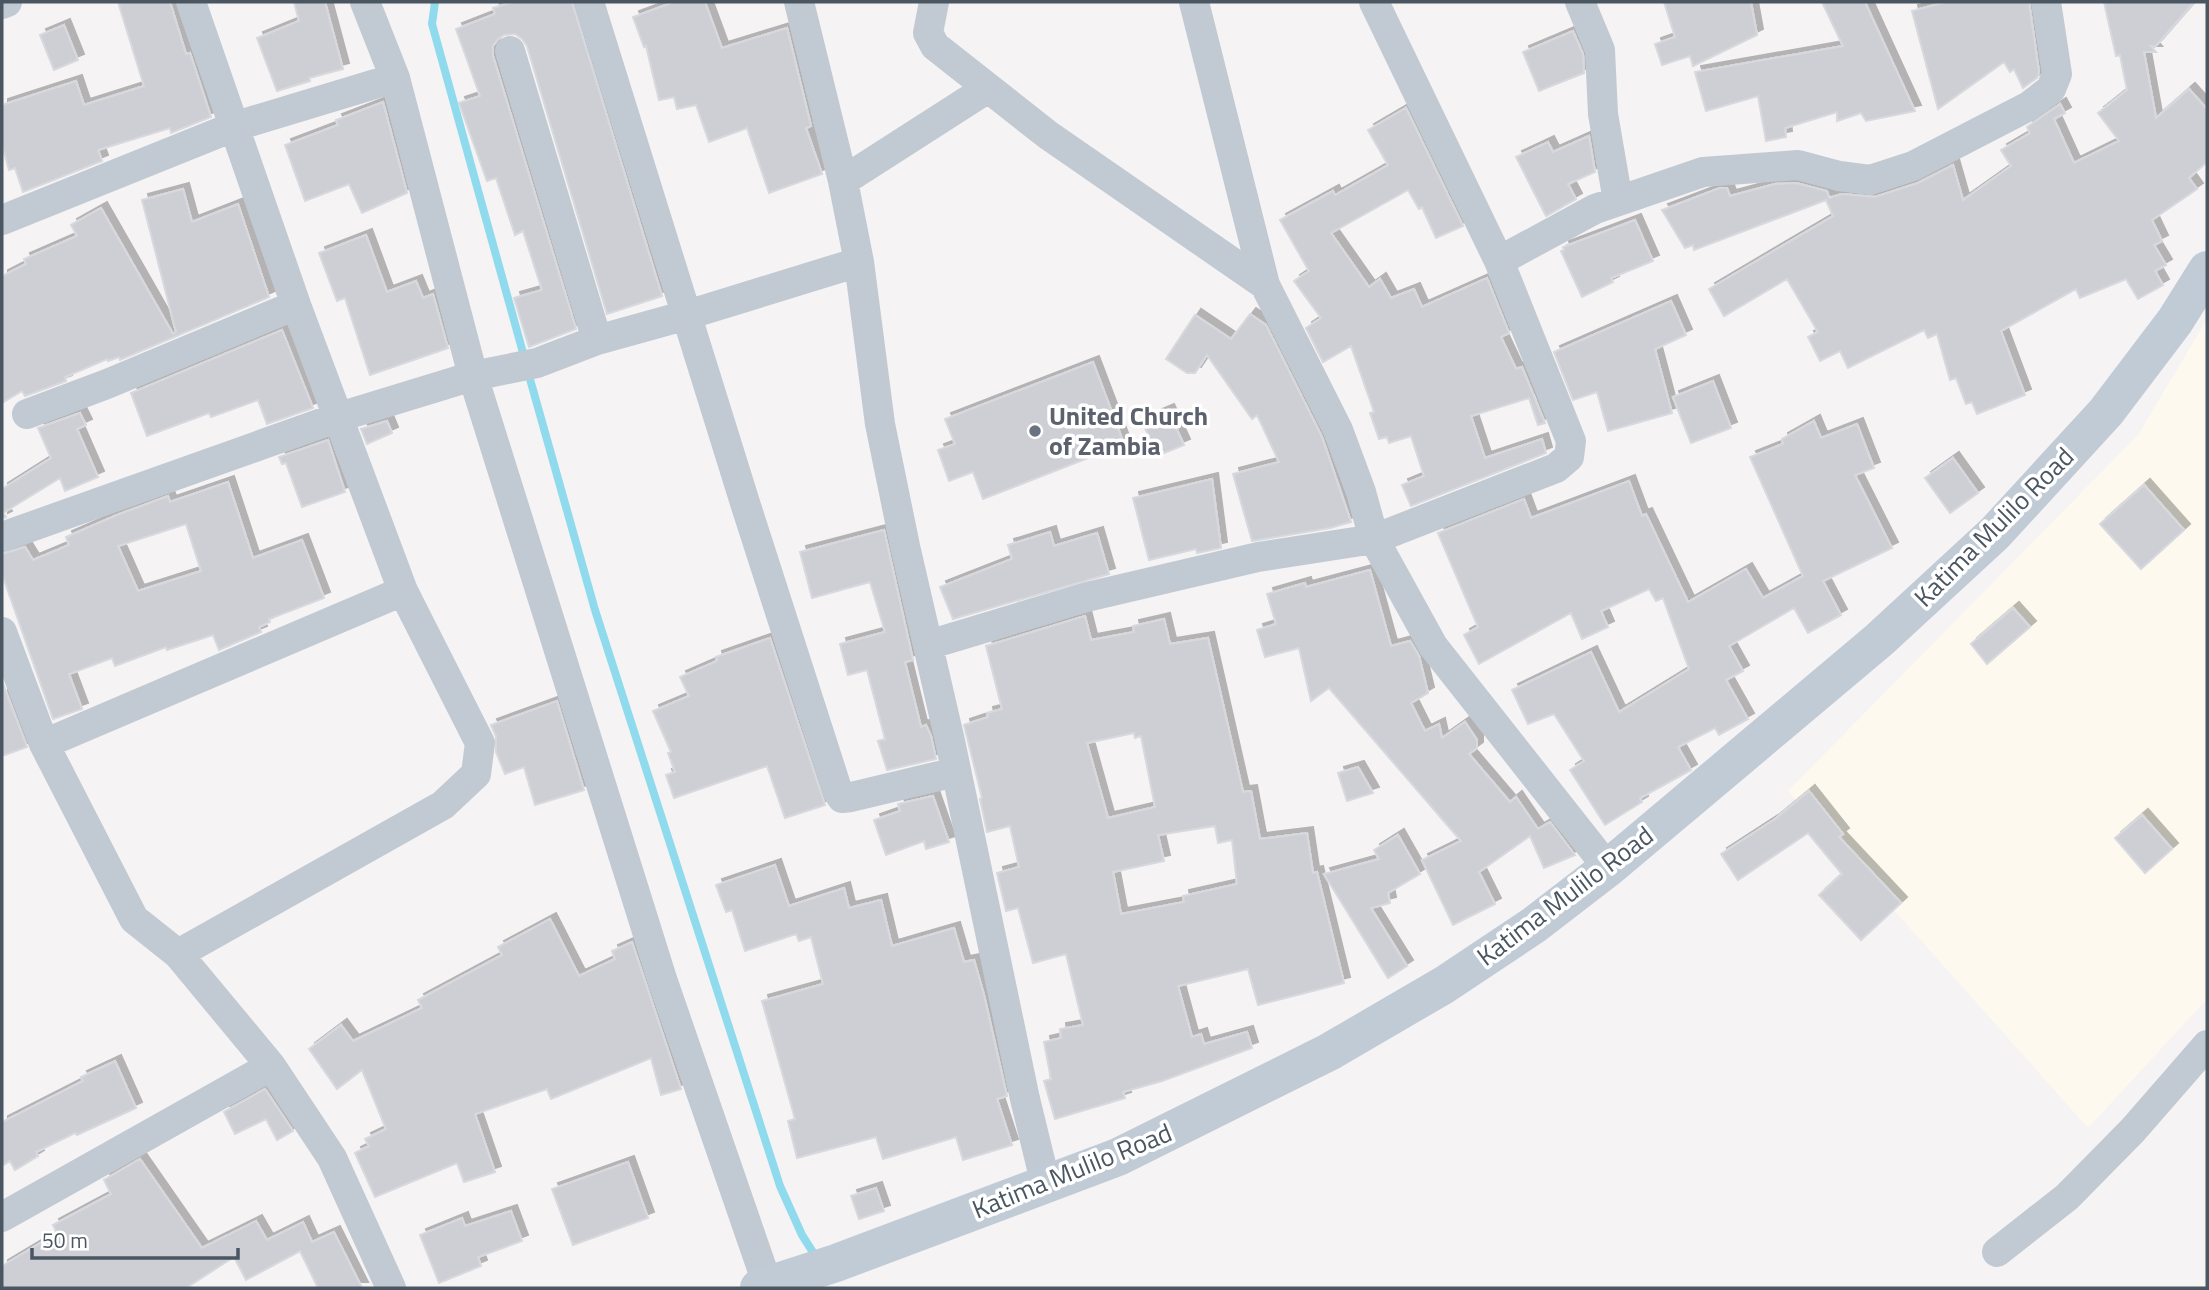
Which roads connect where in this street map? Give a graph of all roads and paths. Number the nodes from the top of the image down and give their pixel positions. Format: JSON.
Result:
{"nodes":[{"id":1,"x":7,"y":2,"type":"edge"},
{"id":2,"x":191,"y":2,"type":"edge"},
{"id":3,"x":365,"y":2,"type":"edge"},
{"id":4,"x":589,"y":2,"type":"edge"},
{"id":5,"x":799,"y":2,"type":"edge"},
{"id":6,"x":934,"y":2,"type":"edge"},
{"id":7,"x":1194,"y":2,"type":"edge"},
{"id":8,"x":1374,"y":2,"type":"edge"},
{"id":9,"x":1580,"y":2,"type":"edge"},
{"id":10,"x":2046,"y":2,"type":"edge"},
{"id":11,"x":2,"y":4,"type":"edge"},
{"id":12,"x":510,"y":51,"type":"dead end"},
{"id":13,"x":395,"y":78,"type":"junction"},
{"id":14,"x":988,"y":88,"type":"junction"},
{"id":15,"x":233,"y":127,"type":"junction"},
{"id":16,"x":843,"y":181,"type":"junction"},
{"id":17,"x":1618,"y":201,"type":"junction"},
{"id":18,"x":2,"y":220,"type":"edge"},
{"id":19,"x":1499,"y":261,"type":"junction"},
{"id":20,"x":859,"y":262,"type":"junction"},
{"id":21,"x":2207,"y":271,"type":"edge"},
{"id":22,"x":1265,"y":285,"type":"junction"},
{"id":23,"x":296,"y":305,"type":"junction"},
{"id":24,"x":687,"y":315,"type":"junction"},
{"id":25,"x":597,"y":340,"type":"junction"},
{"id":26,"x":485,"y":374,"type":"junction"},
{"id":27,"x":27,"y":414,"type":"dead end"},
{"id":28,"x":338,"y":417,"type":"junction"},
{"id":29,"x":2,"y":537,"type":"edge"},
{"id":30,"x":1374,"y":539,"type":"junction"},
{"id":31,"x":403,"y":591,"type":"junction"},
{"id":32,"x":2,"y":632,"type":"edge"},
{"id":33,"x":928,"y":645,"type":"junction"},
{"id":34,"x":44,"y":744,"type":"junction"},
{"id":35,"x":957,"y":772,"type":"junction"},
{"id":36,"x":1608,"y":868,"type":"junction"},
{"id":37,"x":178,"y":954,"type":"junction"},
{"id":38,"x":2207,"y":1045,"type":"edge"},
{"id":39,"x":271,"y":1066,"type":"junction"},
{"id":40,"x":1046,"y":1185,"type":"junction"},
{"id":41,"x":2,"y":1217,"type":"edge"},
{"id":42,"x":1997,"y":1252,"type":"dead end"},
{"id":43,"x":789,"y":1280,"type":"edge"},
{"id":44,"x":391,"y":1288,"type":"edge"}],
"edges":[{"from":1,"to":11,"type":"street"},
{"from":2,"to":15,"type":"street"},
{"from":3,"to":13,"type":"street"},
{"from":4,"to":24,"type":"street"},
{"from":5,"to":16,"type":"street"},
{"from":6,"to":14,"type":"street"},
{"from":7,"to":22,"type":"street"},
{"from":8,"to":19,"type":"street"},
{"from":9,"to":17,"type":"street"},
{"from":10,"to":17,"type":"street"},
{"from":12,"to":25,"type":"street"},
{"from":13,"to":15,"type":"street"},
{"from":13,"to":26,"type":"street"},
{"from":14,"to":16,"type":"street"},
{"from":14,"to":22,"type":"street"},
{"from":15,"to":18,"type":"street"},
{"from":15,"to":23,"type":"street"},
{"from":16,"to":20,"type":"street"},
{"from":17,"to":19,"type":"street"},
{"from":19,"to":30,"type":"street"},
{"from":20,"to":24,"type":"street"},
{"from":20,"to":33,"type":"street"},
{"from":21,"to":36,"type":"main road","name":"Katima Mulilo Road"},
{"from":22,"to":30,"type":"street"},
{"from":23,"to":27,"type":"street"},
{"from":23,"to":28,"type":"street"},
{"from":24,"to":25,"type":"street"},
{"from":24,"to":35,"type":"street"},
{"from":25,"to":26,"type":"street"},
{"from":26,"to":28,"type":"street"},
{"from":26,"to":43,"type":"street"},
{"from":28,"to":29,"type":"street"},
{"from":28,"to":31,"type":"street"},
{"from":30,"to":33,"type":"street"},
{"from":30,"to":36,"type":"street"},
{"from":31,"to":34,"type":"street"},
{"from":31,"to":37,"type":"street"},
{"from":32,"to":34,"type":"street"},
{"from":33,"to":35,"type":"street"},
{"from":34,"to":37,"type":"street"},
{"from":35,"to":40,"type":"street"},
{"from":36,"to":40,"type":"main road","name":"Katima Mulilo Road"},
{"from":37,"to":39,"type":"street"},
{"from":38,"to":42,"type":"street"},
{"from":39,"to":41,"type":"street"},
{"from":39,"to":44,"type":"street"},
{"from":40,"to":43,"type":"main road","name":"Katima Mulilo Road"}]}
